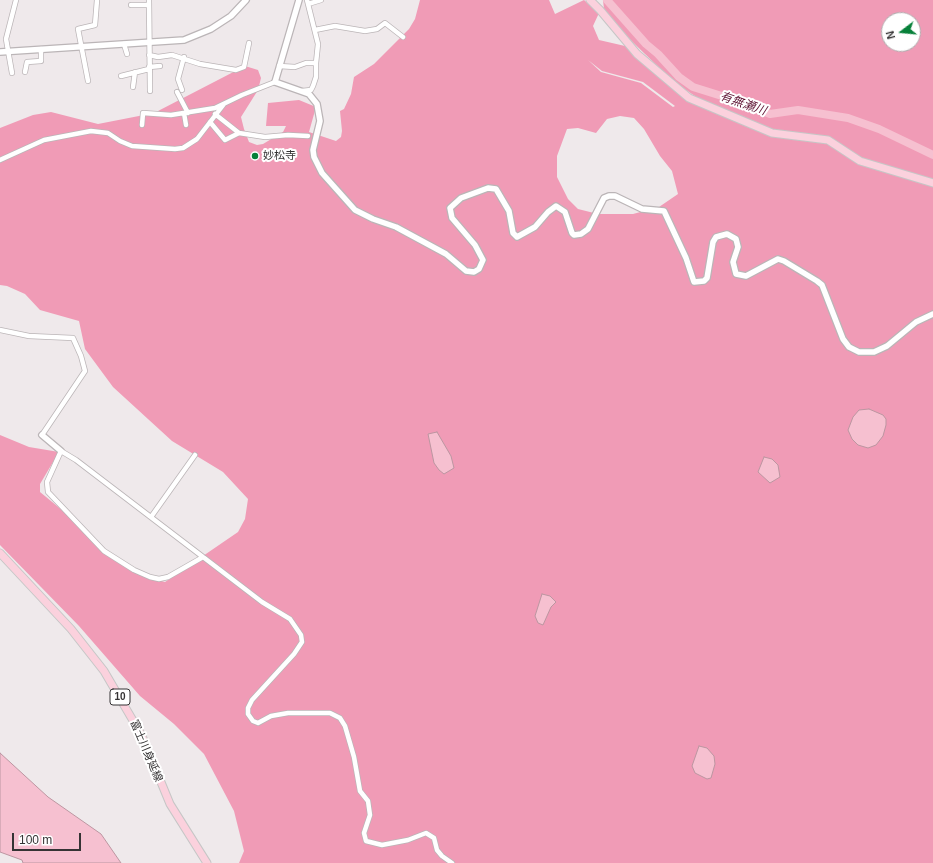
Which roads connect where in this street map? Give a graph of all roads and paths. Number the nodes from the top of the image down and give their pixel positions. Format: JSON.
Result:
{"nodes":[{"id":1,"x":16,"y":0,"type":"edge"},
{"id":2,"x":97,"y":0,"type":"edge"},
{"id":3,"x":246,"y":0,"type":"edge"},
{"id":4,"x":299,"y":0,"type":"edge"},
{"id":5,"x":321,"y":0,"type":"edge"},
{"id":6,"x":590,"y":0,"type":"edge"},
{"id":7,"x":149,"y":2,"type":"edge"},
{"id":8,"x":307,"y":2,"type":"edge"},
{"id":9,"x":131,"y":5,"type":"dead end"},
{"id":10,"x":315,"y":30,"type":"junction"},
{"id":11,"x":403,"y":37,"type":"dead end"},
{"id":12,"x":149,"y":43,"type":"junction"},
{"id":13,"x":249,"y":43,"type":"dead end"},
{"id":14,"x":124,"y":44,"type":"junction"},
{"id":15,"x":83,"y":47,"type":"junction"},
{"id":16,"x":41,"y":49,"type":"junction"},
{"id":17,"x":8,"y":51,"type":"junction"},
{"id":18,"x":0,"y":52,"type":"edge"},
{"id":19,"x":127,"y":54,"type":"dead end"},
{"id":20,"x":149,"y":54,"type":"junction"},
{"id":21,"x":184,"y":57,"type":"junction"},
{"id":22,"x":316,"y":63,"type":"junction"},
{"id":23,"x":160,"y":66,"type":"dead end"},
{"id":24,"x":280,"y":66,"type":"junction"},
{"id":25,"x":149,"y":68,"type":"junction"},
{"id":26,"x":25,"y":72,"type":"dead end"},
{"id":27,"x":135,"y":72,"type":"junction"},
{"id":28,"x":12,"y":73,"type":"dead end"},
{"id":29,"x":121,"y":76,"type":"dead end"},
{"id":30,"x":88,"y":81,"type":"dead end"},
{"id":31,"x":275,"y":82,"type":"junction"},
{"id":32,"x":132,"y":87,"type":"dead end"},
{"id":33,"x":182,"y":90,"type":"dead end"},
{"id":34,"x":150,"y":91,"type":"dead end"},
{"id":35,"x":177,"y":92,"type":"dead end"},
{"id":36,"x":300,"y":92,"type":"junction"},
{"id":37,"x":224,"y":104,"type":"junction"},
{"id":38,"x":186,"y":113,"type":"junction"},
{"id":39,"x":215,"y":114,"type":"junction"},
{"id":40,"x":210,"y":122,"type":"junction"},
{"id":41,"x":142,"y":125,"type":"dead end"},
{"id":42,"x":186,"y":125,"type":"dead end"},
{"id":43,"x":238,"y":133,"type":"junction"},
{"id":44,"x":308,"y":136,"type":"dead end"},
{"id":45,"x":0,"y":160,"type":"edge"},
{"id":46,"x":933,"y":183,"type":"edge"},
{"id":47,"x":933,"y":314,"type":"edge"},
{"id":48,"x":0,"y":330,"type":"edge"},
{"id":49,"x":42,"y":435,"type":"joint"},
{"id":50,"x":61,"y":451,"type":"junction"},
{"id":51,"x":195,"y":455,"type":"dead end"},
{"id":52,"x":151,"y":517,"type":"junction"},
{"id":53,"x":0,"y":553,"type":"edge"},
{"id":54,"x":203,"y":557,"type":"junction"},
{"id":55,"x":207,"y":863,"type":"edge"},
{"id":56,"x":452,"y":863,"type":"edge"}],
"edges":[{"from":1,"to":17,"type":"street"},
{"from":2,"to":15,"type":"street"},
{"from":3,"to":12,"type":"street"},
{"from":4,"to":24,"type":"street"},
{"from":5,"to":8,"type":"street"},
{"from":6,"to":46,"type":"main road"},
{"from":7,"to":9,"type":"street"},
{"from":7,"to":12,"type":"street"},
{"from":8,"to":10,"type":"street"},
{"from":10,"to":11,"type":"street"},
{"from":10,"to":22,"type":"street"},
{"from":12,"to":14,"type":"street"},
{"from":12,"to":20,"type":"street"},
{"from":13,"to":21,"type":"street"},
{"from":14,"to":15,"type":"street"},
{"from":14,"to":19,"type":"street"},
{"from":15,"to":16,"type":"street"},
{"from":15,"to":30,"type":"street"},
{"from":16,"to":17,"type":"street"},
{"from":16,"to":26,"type":"street"},
{"from":17,"to":18,"type":"street"},
{"from":17,"to":28,"type":"street"},
{"from":20,"to":21,"type":"street"},
{"from":20,"to":25,"type":"street"},
{"from":21,"to":33,"type":"street"},
{"from":22,"to":24,"type":"street"},
{"from":22,"to":36,"type":"street"},
{"from":23,"to":25,"type":"street"},
{"from":24,"to":31,"type":"street"},
{"from":25,"to":27,"type":"street"},
{"from":25,"to":34,"type":"street"},
{"from":27,"to":29,"type":"street"},
{"from":27,"to":32,"type":"street"},
{"from":31,"to":36,"type":"street"},
{"from":31,"to":37,"type":"street"},
{"from":35,"to":38,"type":"street"},
{"from":36,"to":47,"type":"street"},
{"from":37,"to":38,"type":"street"},
{"from":37,"to":39,"type":"street"},
{"from":38,"to":41,"type":"street"},
{"from":38,"to":42,"type":"street"},
{"from":39,"to":40,"type":"street"},
{"from":39,"to":43,"type":"street"},
{"from":40,"to":43,"type":"street"},
{"from":40,"to":45,"type":"street"},
{"from":43,"to":44,"type":"street"},
{"from":48,"to":49,"type":"street"},
{"from":49,"to":50,"type":"street"},
{"from":50,"to":52,"type":"street"},
{"from":50,"to":54,"type":"street"},
{"from":51,"to":52,"type":"street"},
{"from":52,"to":54,"type":"street"},
{"from":53,"to":55,"type":"main road","name":"富士川身延線","number":"10"},
{"from":54,"to":56,"type":"street"}]}
